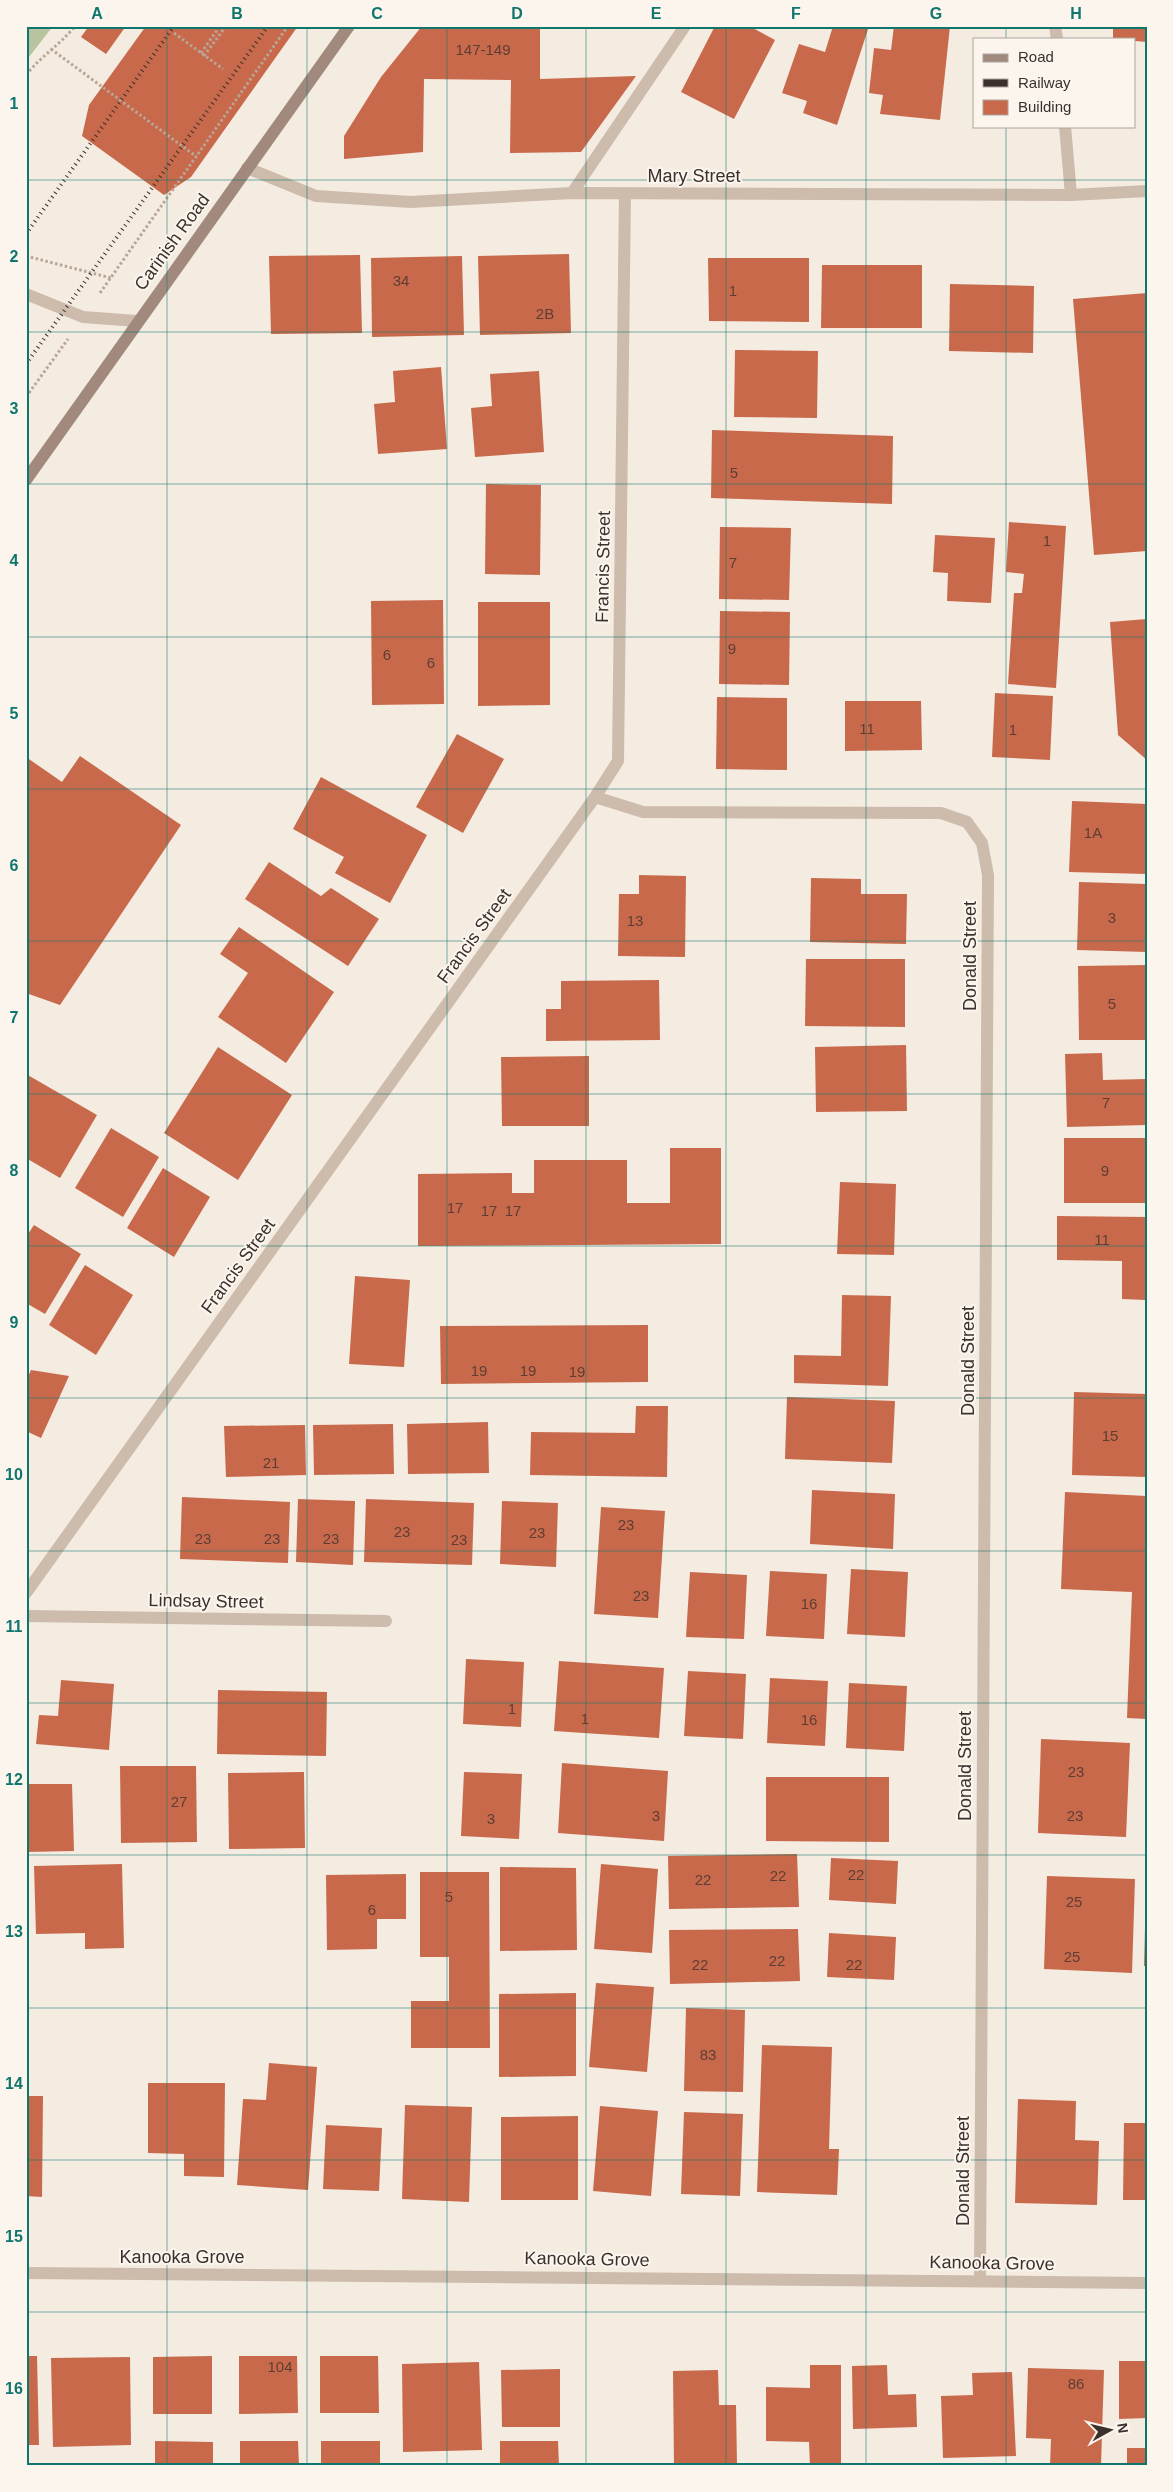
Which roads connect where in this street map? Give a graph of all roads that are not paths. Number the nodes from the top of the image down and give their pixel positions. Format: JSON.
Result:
{"nodes":[{"id":1,"x":349,"y":26,"type":"edge"},
{"id":2,"x":685,"y":26,"type":"edge"},
{"id":3,"x":1064,"y":128,"type":"edge"},
{"id":4,"x":247,"y":168,"type":"junction"},
{"id":5,"x":1147,"y":191,"type":"edge"},
{"id":6,"x":572,"y":193,"type":"junction"},
{"id":7,"x":625,"y":193,"type":"junction"},
{"id":8,"x":1071,"y":195,"type":"junction"},
{"id":9,"x":26,"y":294,"type":"edge"},
{"id":10,"x":137,"y":321,"type":"junction"},
{"id":11,"x":26,"y":480,"type":"edge"},
{"id":12,"x":595,"y":797,"type":"junction"},
{"id":13,"x":26,"y":1593,"type":"edge"},
{"id":14,"x":26,"y":1616,"type":"edge"},
{"id":15,"x":386,"y":1621,"type":"dead end"},
{"id":16,"x":26,"y":2273,"type":"edge"},
{"id":17,"x":980,"y":2280,"type":"junction"},
{"id":18,"x":1147,"y":2283,"type":"edge"}],
"edges":[{"from":1,"to":4,"type":"street","name":"Carinish Road"},
{"from":2,"to":6,"type":"street"},
{"from":3,"to":8,"type":"street"},
{"from":4,"to":6,"type":"street","name":"Mary Street"},
{"from":4,"to":10,"type":"street","name":"Carinish Road"},
{"from":5,"to":8,"type":"street","name":"Mary Street"},
{"from":6,"to":7,"type":"street","name":"Mary Street"},
{"from":7,"to":8,"type":"street","name":"Mary Street"},
{"from":7,"to":12,"type":"street","name":"Francis Street"},
{"from":9,"to":10,"type":"street"},
{"from":10,"to":11,"type":"street","name":"Carinish Road"},
{"from":12,"to":13,"type":"street","name":"Francis Street"},
{"from":12,"to":17,"type":"street","name":"Donald Street"},
{"from":14,"to":15,"type":"street","name":"Lindsay Street"},
{"from":16,"to":17,"type":"street","name":"Kanooka Grove"},
{"from":17,"to":18,"type":"street","name":"Kanooka Grove"}]}
